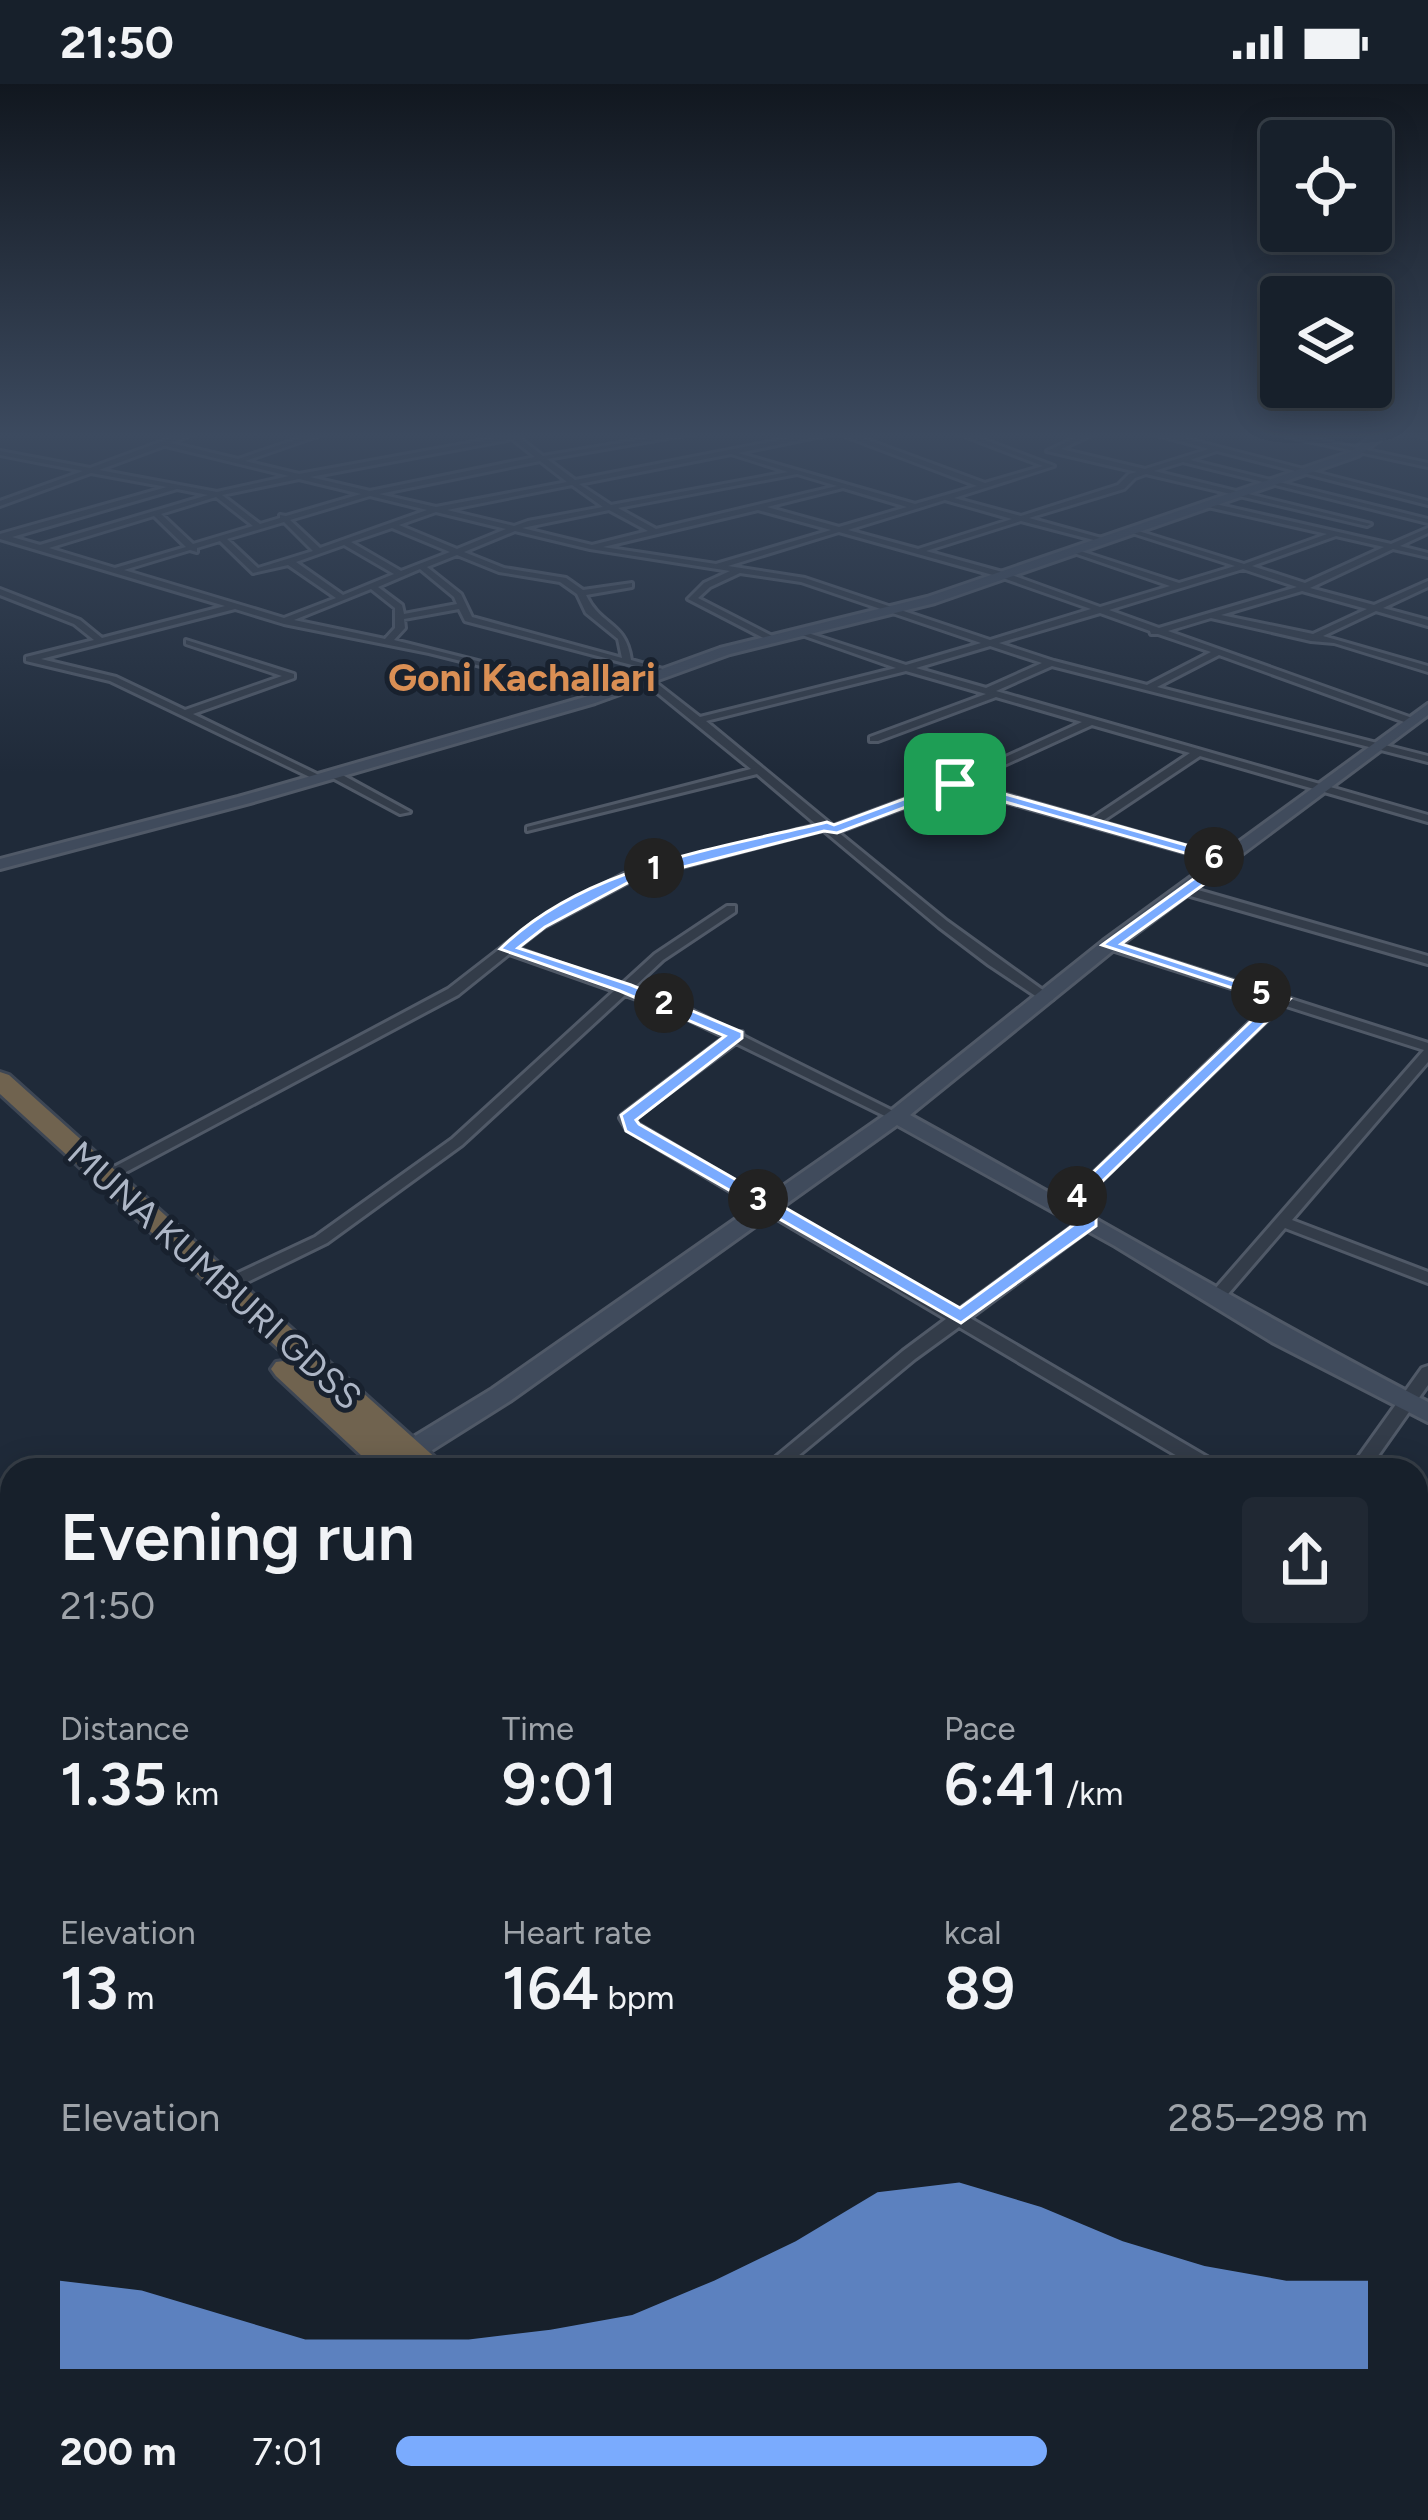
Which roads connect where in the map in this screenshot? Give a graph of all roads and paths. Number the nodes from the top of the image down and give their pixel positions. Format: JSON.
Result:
{"nodes":[{"id":1,"x":31,"y":546,"type":"edge"},
{"id":2,"x":47,"y":546,"type":"edge"},
{"id":3,"x":189,"y":546,"type":"edge"},
{"id":4,"x":207,"y":546,"type":"edge"},
{"id":5,"x":229,"y":546,"type":"edge"},
{"id":6,"x":313,"y":546,"type":"edge"},
{"id":7,"x":334,"y":546,"type":"edge"},
{"id":8,"x":351,"y":546,"type":"edge"},
{"id":9,"x":448,"y":546,"type":"edge"},
{"id":10,"x":472,"y":546,"type":"edge"},
{"id":11,"x":584,"y":546,"type":"edge"},
{"id":12,"x":595,"y":546,"type":"edge"},
{"id":13,"x":789,"y":546,"type":"edge"},
{"id":14,"x":903,"y":546,"type":"edge"},
{"id":15,"x":934,"y":546,"type":"edge"},
{"id":16,"x":1087,"y":546,"type":"edge"},
{"id":17,"x":1181,"y":546,"type":"edge"},
{"id":18,"x":1306,"y":546,"type":"edge"},
{"id":19,"x":1382,"y":546,"type":"edge"},
{"id":20,"x":1395,"y":546,"type":"edge"},
{"id":21,"x":590,"y":547,"type":"junction"},
{"id":22,"x":39,"y":548,"type":"junction"},
{"id":23,"x":1391,"y":548,"type":"junction"},
{"id":24,"x":194,"y":550,"type":"junction"},
{"id":25,"x":460,"y":550,"type":"junction"},
{"id":26,"x":920,"y":550,"type":"junction"},
{"id":27,"x":1074,"y":550,"type":"junction"},
{"id":28,"x":318,"y":551,"type":"junction"},
{"id":29,"x":1428,"y":555,"type":"edge"},
{"id":30,"x":291,"y":563,"type":"junction"},
{"id":31,"x":421,"y":566,"type":"junction"},
{"id":32,"x":1244,"y":566,"type":"junction"},
{"id":33,"x":716,"y":568,"type":"junction"},
{"id":34,"x":741,"y":570,"type":"junction"},
{"id":35,"x":112,"y":571,"type":"junction"},
{"id":36,"x":401,"y":574,"type":"junction"},
{"id":37,"x":1003,"y":574,"type":"junction"},
{"id":38,"x":1428,"y":584,"type":"edge"},
{"id":39,"x":629,"y":585,"type":"dead end"},
{"id":40,"x":1177,"y":585,"type":"junction"},
{"id":41,"x":373,"y":586,"type":"junction"},
{"id":42,"x":1303,"y":587,"type":"junction"},
{"id":43,"x":0,"y":592,"type":"edge"},
{"id":44,"x":581,"y":593,"type":"junction"},
{"id":45,"x":337,"y":600,"type":"junction"},
{"id":46,"x":1377,"y":606,"type":"junction"},
{"id":47,"x":234,"y":607,"type":"junction"},
{"id":48,"x":461,"y":607,"type":"junction"},
{"id":49,"x":1095,"y":609,"type":"junction"},
{"id":50,"x":896,"y":610,"type":"junction"},
{"id":51,"x":1213,"y":615,"type":"junction"},
{"id":52,"x":401,"y":617,"type":"junction"},
{"id":53,"x":284,"y":621,"type":"junction"},
{"id":54,"x":1428,"y":623,"type":"edge"},
{"id":55,"x":336,"y":632,"type":"junction"},
{"id":56,"x":1154,"y":632,"type":"junction"},
{"id":57,"x":805,"y":633,"type":"junction"},
{"id":58,"x":1311,"y":638,"type":"junction"},
{"id":59,"x":773,"y":640,"type":"junction"},
{"id":60,"x":100,"y":641,"type":"junction"},
{"id":61,"x":388,"y":641,"type":"junction"},
{"id":62,"x":985,"y":641,"type":"junction"},
{"id":63,"x":190,"y":642,"type":"dead end"},
{"id":64,"x":1215,"y":654,"type":"junction"},
{"id":65,"x":627,"y":659,"type":"junction"},
{"id":66,"x":1051,"y":663,"type":"junction"},
{"id":67,"x":906,"y":668,"type":"junction"},
{"id":68,"x":1428,"y":670,"type":"edge"},
{"id":69,"x":663,"y":672,"type":"junction"},
{"id":70,"x":647,"y":680,"type":"junction"},
{"id":71,"x":1148,"y":688,"type":"junction"},
{"id":72,"x":992,"y":693,"type":"junction"},
{"id":73,"x":608,"y":695,"type":"junction"},
{"id":74,"x":188,"y":712,"type":"junction"},
{"id":75,"x":1419,"y":715,"type":"edge"},
{"id":76,"x":699,"y":720,"type":"junction"},
{"id":77,"x":1090,"y":722,"type":"junction"},
{"id":78,"x":874,"y":739,"type":"dead end"},
{"id":79,"x":1378,"y":746,"type":"junction"},
{"id":80,"x":1199,"y":752,"type":"junction"},
{"id":81,"x":1428,"y":759,"type":"edge"},
{"id":82,"x":760,"y":770,"type":"junction"},
{"id":83,"x":327,"y":776,"type":"junction"},
{"id":84,"x":955,"y":784,"type":"junction"},
{"id":85,"x":1321,"y":788,"type":"junction"},
{"id":86,"x":404,"y":812,"type":"dead end"},
{"id":87,"x":1428,"y":819,"type":"edge"},
{"id":88,"x":1093,"y":823,"type":"junction"},
{"id":89,"x":830,"y":828,"type":"junction"},
{"id":90,"x":531,"y":830,"type":"dead end"},
{"id":91,"x":1227,"y":861,"type":"junction"},
{"id":92,"x":0,"y":864,"type":"edge"},
{"id":93,"x":1184,"y":890,"type":"junction"},
{"id":94,"x":731,"y":909,"type":"dead end"},
{"id":95,"x":1109,"y":945,"type":"junction"},
{"id":96,"x":507,"y":949,"type":"junction"},
{"id":97,"x":1428,"y":960,"type":"edge"},
{"id":98,"x":625,"y":988,"type":"junction"},
{"id":99,"x":1046,"y":999,"type":"junction"},
{"id":100,"x":1282,"y":999,"type":"junction"},
{"id":101,"x":737,"y":1035,"type":"junction"},
{"id":102,"x":1428,"y":1050,"type":"edge"},
{"id":103,"x":0,"y":1080,"type":"edge"},
{"id":104,"x":0,"y":1105,"type":"edge"},
{"id":105,"x":896,"y":1116,"type":"junction"},
{"id":106,"x":106,"y":1177,"type":"junction"},
{"id":107,"x":769,"y":1205,"type":"junction"},
{"id":108,"x":1065,"y":1208,"type":"junction"},
{"id":109,"x":1281,"y":1221,"type":"junction"},
{"id":110,"x":1089,"y":1222,"type":"junction"},
{"id":111,"x":1428,"y":1278,"type":"edge"},
{"id":112,"x":225,"y":1286,"type":"junction"},
{"id":113,"x":1216,"y":1297,"type":"junction"},
{"id":114,"x":961,"y":1316,"type":"junction"},
{"id":115,"x":1428,"y":1372,"type":"edge"},
{"id":116,"x":1418,"y":1408,"type":"edge"},
{"id":117,"x":394,"y":1458,"type":"edge"},
{"id":118,"x":395,"y":1458,"type":"edge"},
{"id":119,"x":412,"y":1458,"type":"edge"},
{"id":120,"x":784,"y":1458,"type":"edge"},
{"id":121,"x":1195,"y":1458,"type":"edge"},
{"id":122,"x":1370,"y":1458,"type":"edge"}],
"edges":[{"from":1,"to":22,"type":"street"},
{"from":2,"to":22,"type":"street"},
{"from":3,"to":24,"type":"street"},
{"from":4,"to":24,"type":"street"},
{"from":5,"to":30,"type":"street"},
{"from":6,"to":28,"type":"street"},
{"from":7,"to":28,"type":"street"},
{"from":8,"to":36,"type":"street"},
{"from":9,"to":25,"type":"street"},
{"from":10,"to":25,"type":"street"},
{"from":11,"to":21,"type":"street"},
{"from":12,"to":21,"type":"street"},
{"from":13,"to":33,"type":"street"},
{"from":14,"to":26,"type":"street"},
{"from":15,"to":26,"type":"street"},
{"from":16,"to":27,"type":"main road"},
{"from":17,"to":32,"type":"street"},
{"from":18,"to":32,"type":"street"},
{"from":19,"to":23,"type":"street"},
{"from":20,"to":23,"type":"street"},
{"from":21,"to":33,"type":"street"},
{"from":22,"to":35,"type":"street"},
{"from":23,"to":29,"type":"street"},
{"from":23,"to":42,"type":"street"},
{"from":24,"to":35,"type":"street"},
{"from":25,"to":31,"type":"street"},
{"from":25,"to":44,"type":"street"},
{"from":26,"to":37,"type":"street"},
{"from":27,"to":37,"type":"main road"},
{"from":27,"to":40,"type":"street"},
{"from":28,"to":30,"type":"street"},
{"from":30,"to":45,"type":"street"},
{"from":31,"to":36,"type":"street"},
{"from":31,"to":48,"type":"street"},
{"from":32,"to":40,"type":"street"},
{"from":32,"to":42,"type":"street"},
{"from":33,"to":34,"type":"street"},
{"from":34,"to":50,"type":"street"},
{"from":34,"to":59,"type":"street"},
{"from":35,"to":47,"type":"street"},
{"from":36,"to":41,"type":"street"},
{"from":37,"to":49,"type":"street"},
{"from":37,"to":50,"type":"main road"},
{"from":38,"to":46,"type":"street"},
{"from":39,"to":44,"type":"street"},
{"from":40,"to":49,"type":"street"},
{"from":41,"to":45,"type":"street"},
{"from":41,"to":52,"type":"street"},
{"from":42,"to":46,"type":"street"},
{"from":42,"to":51,"type":"street"},
{"from":43,"to":60,"type":"street"},
{"from":44,"to":65,"type":"street"},
{"from":45,"to":53,"type":"street"},
{"from":45,"to":55,"type":"street"},
{"from":46,"to":54,"type":"street"},
{"from":46,"to":58,"type":"street"},
{"from":47,"to":53,"type":"street"},
{"from":47,"to":60,"type":"street"},
{"from":48,"to":52,"type":"street"},
{"from":48,"to":65,"type":"street"},
{"from":49,"to":56,"type":"street"},
{"from":49,"to":62,"type":"street"},
{"from":50,"to":57,"type":"main road"},
{"from":50,"to":62,"type":"street"},
{"from":51,"to":56,"type":"street"},
{"from":51,"to":58,"type":"street"},
{"from":52,"to":61,"type":"street"},
{"from":53,"to":55,"type":"street"},
{"from":55,"to":61,"type":"street"},
{"from":56,"to":64,"type":"street"},
{"from":57,"to":59,"type":"main road"},
{"from":57,"to":67,"type":"street"},
{"from":58,"to":68,"type":"street"},
{"from":59,"to":69,"type":"main road"},
{"from":60,"to":74,"type":"street"},
{"from":61,"to":73,"type":"street"},
{"from":62,"to":66,"type":"street"},
{"from":62,"to":67,"type":"street"},
{"from":63,"to":74,"type":"street"},
{"from":64,"to":71,"type":"street"},
{"from":64,"to":75,"type":"street"},
{"from":65,"to":69,"type":"street"},
{"from":66,"to":71,"type":"street"},
{"from":66,"to":72,"type":"street"},
{"from":67,"to":72,"type":"street"},
{"from":67,"to":76,"type":"street"},
{"from":69,"to":70,"type":"main road"},
{"from":70,"to":73,"type":"main road"},
{"from":70,"to":76,"type":"street"},
{"from":71,"to":79,"type":"street"},
{"from":72,"to":77,"type":"street"},
{"from":72,"to":78,"type":"street"},
{"from":73,"to":83,"type":"main road"},
{"from":74,"to":83,"type":"street"},
{"from":75,"to":79,"type":"main road"},
{"from":76,"to":82,"type":"street"},
{"from":77,"to":80,"type":"street"},
{"from":77,"to":84,"type":"street"},
{"from":79,"to":81,"type":"street"},
{"from":79,"to":85,"type":"main road"},
{"from":80,"to":85,"type":"street"},
{"from":80,"to":88,"type":"street"},
{"from":82,"to":89,"type":"street"},
{"from":82,"to":90,"type":"street"},
{"from":83,"to":86,"type":"street"},
{"from":83,"to":92,"type":"main road"},
{"from":84,"to":88,"type":"street"},
{"from":84,"to":89,"type":"street"},
{"from":85,"to":87,"type":"street"},
{"from":85,"to":91,"type":"main road"},
{"from":88,"to":91,"type":"street"},
{"from":89,"to":96,"type":"street"},
{"from":89,"to":99,"type":"street"},
{"from":91,"to":93,"type":"main road"},
{"from":93,"to":95,"type":"main road"},
{"from":93,"to":97,"type":"street"},
{"from":94,"to":98,"type":"street"},
{"from":95,"to":99,"type":"main road"},
{"from":95,"to":100,"type":"street"},
{"from":96,"to":98,"type":"street"},
{"from":96,"to":106,"type":"street"},
{"from":98,"to":101,"type":"street"},
{"from":98,"to":112,"type":"street"},
{"from":99,"to":105,"type":"main road"},
{"from":100,"to":102,"type":"street"},
{"from":100,"to":108,"type":"street"},
{"from":101,"to":105,"type":"street"},
{"from":101,"to":107,"type":"street"},
{"from":102,"to":109,"type":"street"},
{"from":103,"to":106,"type":"highway","name":"MUNA KUMBURI GDSS"},
{"from":104,"to":117,"type":"highway","name":"MUNA KUMBURI GDSS"},
{"from":105,"to":107,"type":"main road"},
{"from":105,"to":108,"type":"main road"},
{"from":106,"to":112,"type":"highway","name":"MUNA KUMBURI GDSS"},
{"from":107,"to":114,"type":"street"},
{"from":107,"to":119,"type":"main road"},
{"from":108,"to":110,"type":"main road"},
{"from":109,"to":111,"type":"street"},
{"from":109,"to":113,"type":"street"},
{"from":110,"to":113,"type":"main road"},
{"from":110,"to":114,"type":"street"},
{"from":112,"to":118,"type":"highway","name":"MUNA KUMBURI GDSS"},
{"from":113,"to":116,"type":"main road"},
{"from":114,"to":120,"type":"street"},
{"from":114,"to":121,"type":"street"},
{"from":115,"to":116,"type":"street"},
{"from":116,"to":122,"type":"street"}]}
